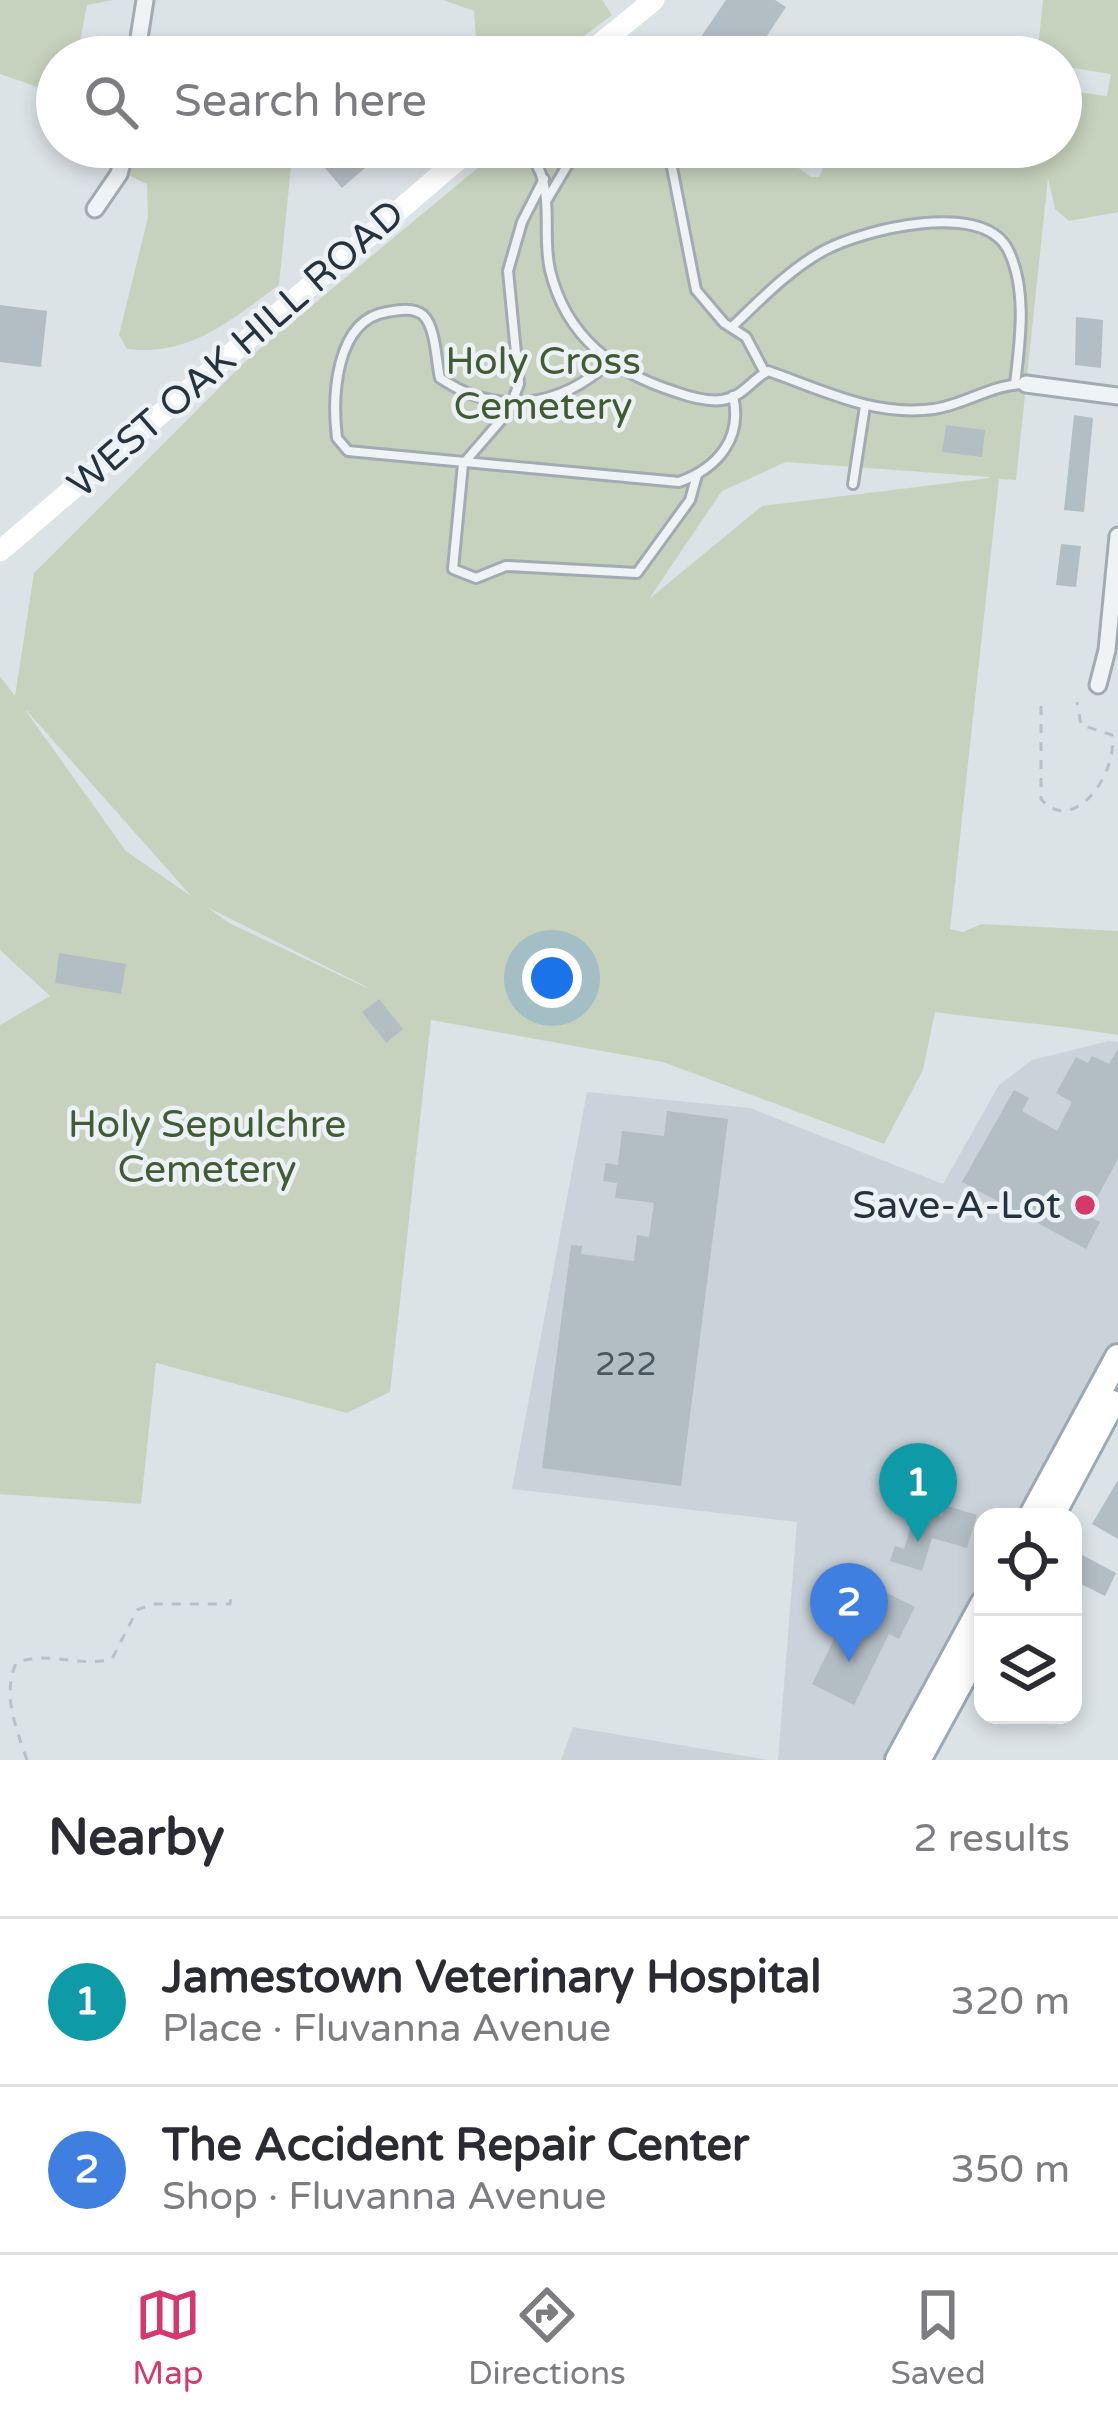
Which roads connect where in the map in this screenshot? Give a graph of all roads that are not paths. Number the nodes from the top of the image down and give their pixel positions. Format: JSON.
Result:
{"nodes":[{"id":1,"x":146,"y":0,"type":"edge"},
{"id":2,"x":654,"y":0,"type":"edge"},
{"id":3,"x":139,"y":36,"type":"edge"},
{"id":4,"x":610,"y":36,"type":"edge"},
{"id":5,"x":121,"y":168,"type":"edge"},
{"id":6,"x":448,"y":168,"type":"edge"},
{"id":7,"x":536,"y":168,"type":"edge"},
{"id":8,"x":566,"y":168,"type":"edge"},
{"id":9,"x":672,"y":168,"type":"edge"},
{"id":10,"x":544,"y":179,"type":"junction"},
{"id":11,"x":548,"y":200,"type":"junction"},
{"id":12,"x":94,"y":209,"type":"dead end"},
{"id":13,"x":733,"y":326,"type":"junction"},
{"id":14,"x":609,"y":362,"type":"junction"},
{"id":15,"x":765,"y":373,"type":"junction"},
{"id":16,"x":1020,"y":384,"type":"junction"},
{"id":17,"x":733,"y":396,"type":"junction"},
{"id":18,"x":1118,"y":396,"type":"edge"},
{"id":19,"x":514,"y":402,"type":"junction"},
{"id":20,"x":866,"y":406,"type":"junction"},
{"id":21,"x":463,"y":464,"type":"junction"},
{"id":22,"x":697,"y":476,"type":"junction"},
{"id":23,"x":853,"y":484,"type":"dead end"},
{"id":24,"x":1118,"y":536,"type":"edge"},
{"id":25,"x":0,"y":551,"type":"edge"},
{"id":26,"x":1116,"y":578,"type":"edge"},
{"id":27,"x":1098,"y":686,"type":"dead end"},
{"id":28,"x":1118,"y":1358,"type":"edge"},
{"id":29,"x":1118,"y":1392,"type":"edge"},
{"id":30,"x":1036,"y":1508,"type":"edge"},
{"id":31,"x":1056,"y":1508,"type":"edge"},
{"id":32,"x":976,"y":1616,"type":"edge"},
{"id":33,"x":974,"y":1659,"type":"edge"},
{"id":34,"x":898,"y":1760,"type":"edge"},
{"id":35,"x":919,"y":1760,"type":"edge"}],
"edges":[{"from":1,"to":3,"type":"street"},
{"from":2,"to":4,"type":"main road"},
{"from":5,"to":12,"type":"street"},
{"from":6,"to":25,"type":"main road","name":"WEST OAK HILL ROAD"},
{"from":7,"to":10,"type":"lane"},
{"from":8,"to":11,"type":"lane"},
{"from":9,"to":13,"type":"lane"},
{"from":10,"to":11,"type":"lane"},
{"from":10,"to":19,"type":"lane"},
{"from":11,"to":14,"type":"lane"},
{"from":13,"to":15,"type":"lane"},
{"from":13,"to":16,"type":"lane"},
{"from":14,"to":17,"type":"lane"},
{"from":14,"to":19,"type":"lane"},
{"from":15,"to":17,"type":"lane"},
{"from":15,"to":20,"type":"lane"},
{"from":16,"to":18,"type":"street"},
{"from":16,"to":20,"type":"lane"},
{"from":17,"to":22,"type":"lane"},
{"from":19,"to":21,"type":"lane"},
{"from":19,"to":21,"type":"lane"},
{"from":20,"to":23,"type":"lane"},
{"from":21,"to":22,"type":"lane"},
{"from":21,"to":22,"type":"lane"},
{"from":24,"to":26,"type":"street"},
{"from":26,"to":27,"type":"street"},
{"from":28,"to":30,"type":"main road"},
{"from":29,"to":31,"type":"main road"},
{"from":32,"to":34,"type":"main road"},
{"from":33,"to":35,"type":"main road"}]}
